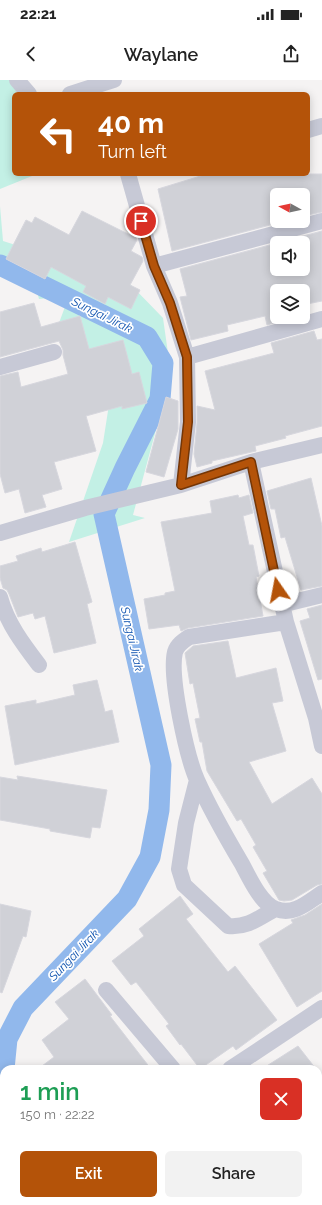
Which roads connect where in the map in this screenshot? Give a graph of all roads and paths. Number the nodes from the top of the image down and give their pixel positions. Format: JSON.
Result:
{"nodes":[{"id":1,"x":17,"y":80,"type":"edge"},
{"id":2,"x":106,"y":86,"type":"edge"},
{"id":3,"x":27,"y":92,"type":"edge"},
{"id":4,"x":79,"y":92,"type":"edge"},
{"id":5,"x":322,"y":126,"type":"edge"},
{"id":6,"x":310,"y":129,"type":"edge"},
{"id":7,"x":131,"y":176,"type":"edge"},
{"id":8,"x":322,"y":220,"type":"edge"},
{"id":9,"x":154,"y":266,"type":"junction"},
{"id":10,"x":322,"y":319,"type":"edge"},
{"id":11,"x":54,"y":352,"type":"dead end"},
{"id":12,"x":187,"y":357,"type":"junction"},
{"id":13,"x":0,"y":367,"type":"edge"},
{"id":14,"x":322,"y":445,"type":"edge"},
{"id":15,"x":251,"y":462,"type":"junction"},
{"id":16,"x":181,"y":485,"type":"junction"},
{"id":17,"x":0,"y":533,"type":"edge"},
{"id":18,"x":322,"y":596,"type":"edge"},
{"id":19,"x":0,"y":597,"type":"edge"},
{"id":20,"x":281,"y":605,"type":"junction"},
{"id":21,"x":286,"y":622,"type":"junction"},
{"id":22,"x":39,"y":665,"type":"dead end"},
{"id":23,"x":319,"y":717,"type":"edge"},
{"id":24,"x":322,"y":746,"type":"edge"},
{"id":25,"x":197,"y":780,"type":"junction"},
{"id":26,"x":322,"y":893,"type":"edge"},
{"id":27,"x":275,"y":909,"type":"junction"},
{"id":28,"x":106,"y":990,"type":"dead end"},
{"id":29,"x":322,"y":1008,"type":"edge"},
{"id":30,"x":170,"y":1065,"type":"edge"},
{"id":31,"x":236,"y":1065,"type":"edge"}],
"edges":[{"from":1,"to":3,"type":"street"},
{"from":2,"to":4,"type":"street"},
{"from":5,"to":6,"type":"street"},
{"from":7,"to":9,"type":"street"},
{"from":8,"to":9,"type":"street"},
{"from":9,"to":12,"type":"street"},
{"from":10,"to":12,"type":"street"},
{"from":11,"to":13,"type":"street"},
{"from":12,"to":16,"type":"street"},
{"from":14,"to":15,"type":"street"},
{"from":15,"to":16,"type":"street"},
{"from":15,"to":20,"type":"street"},
{"from":16,"to":17,"type":"street"},
{"from":18,"to":20,"type":"street"},
{"from":19,"to":22,"type":"street"},
{"from":20,"to":21,"type":"street"},
{"from":21,"to":23,"type":"street"},
{"from":21,"to":25,"type":"street"},
{"from":23,"to":24,"type":"street"},
{"from":25,"to":27,"type":"street"},
{"from":25,"to":27,"type":"street"},
{"from":26,"to":27,"type":"street"},
{"from":28,"to":30,"type":"street"},
{"from":29,"to":31,"type":"street"}]}
